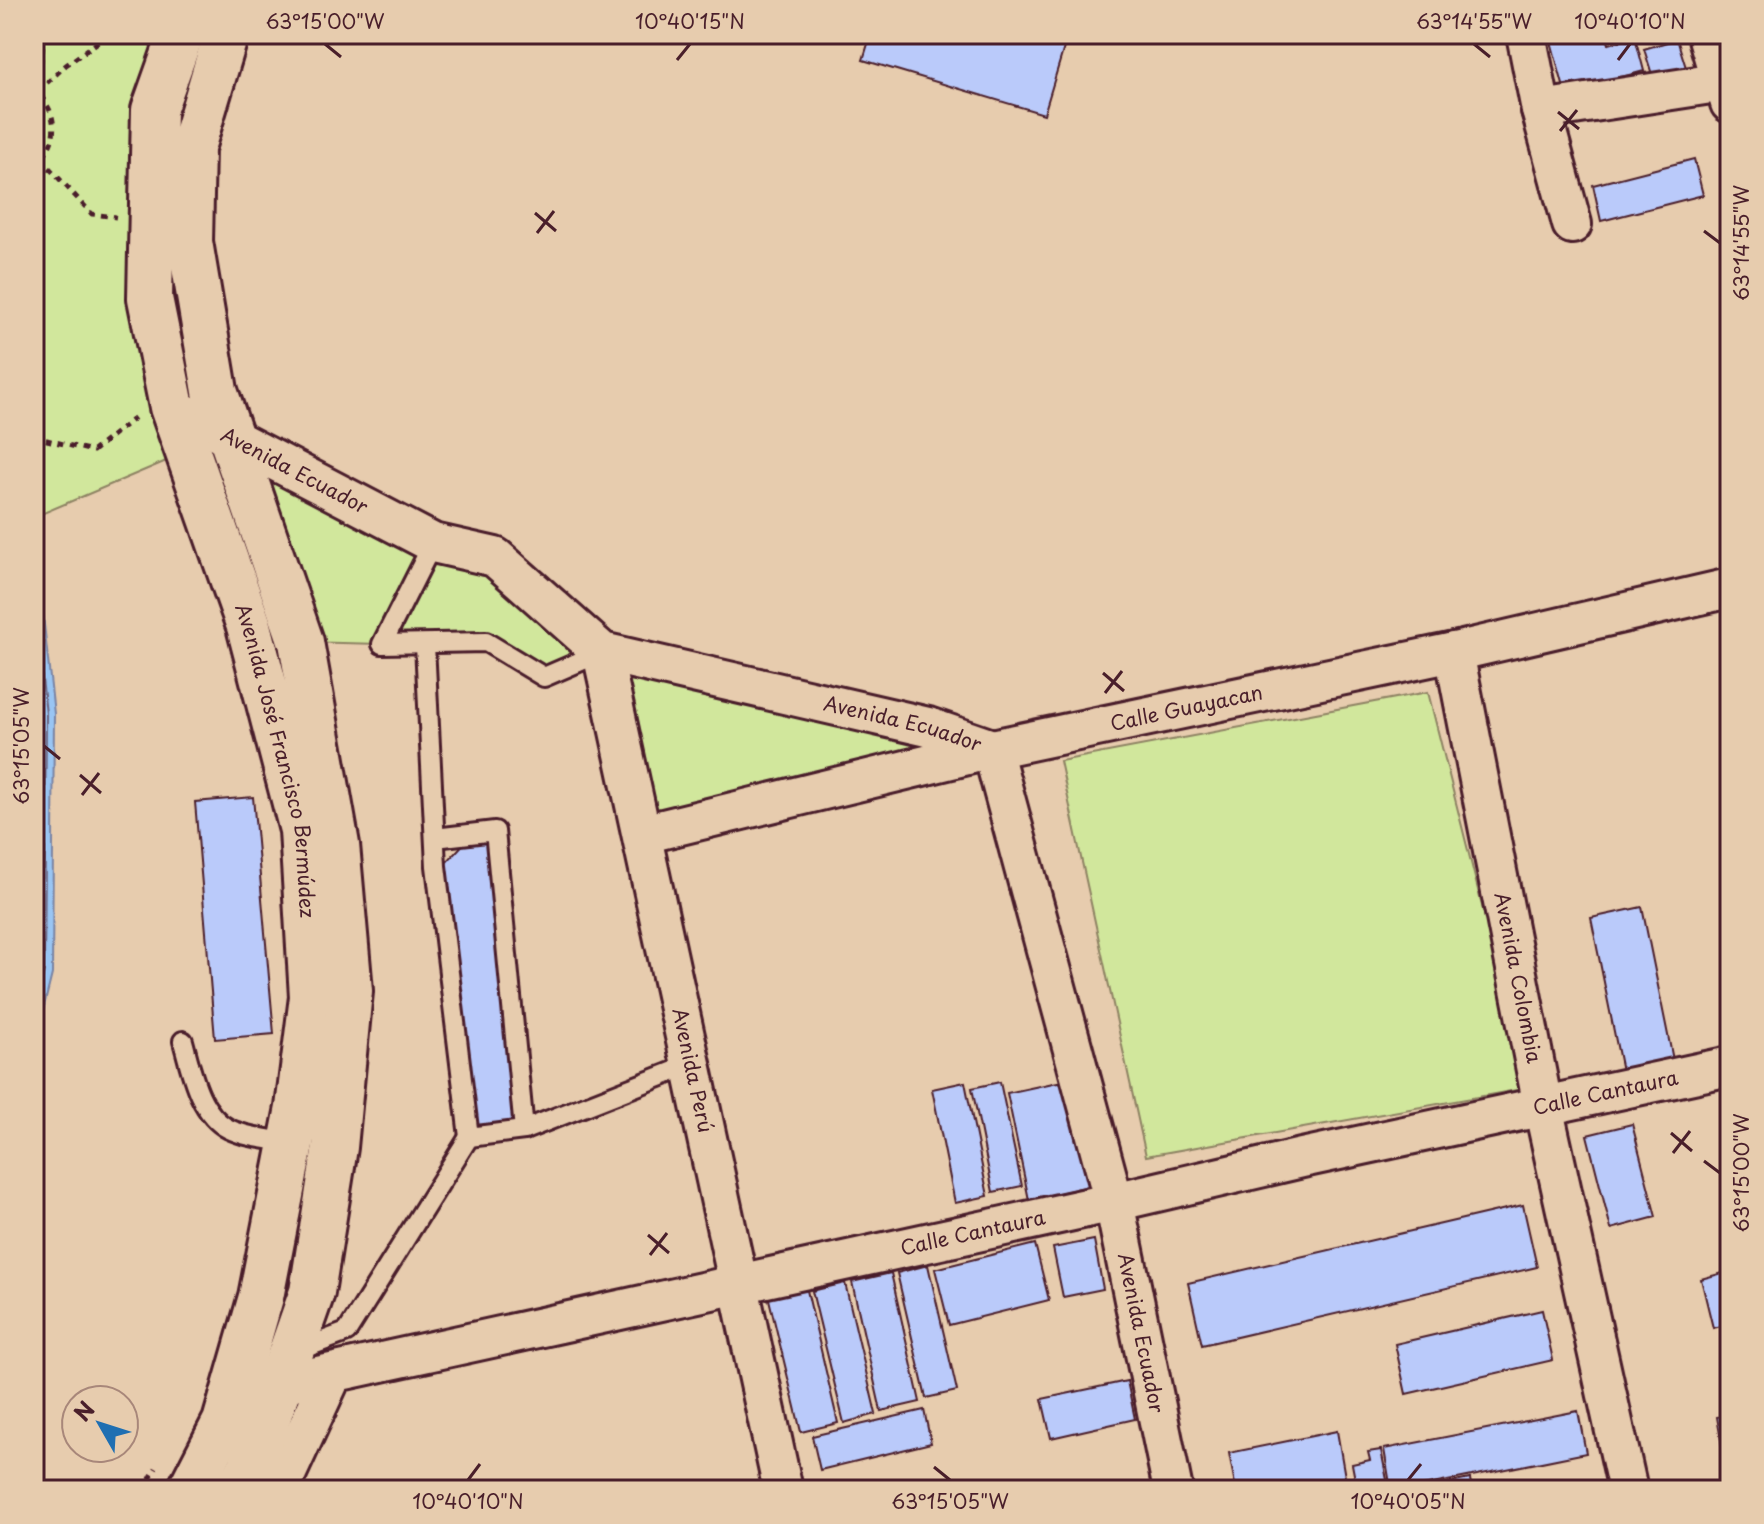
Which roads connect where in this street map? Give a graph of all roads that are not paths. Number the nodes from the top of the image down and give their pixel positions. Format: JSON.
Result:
{"nodes":[{"id":1,"x":181,"y":34,"type":"edge"},
{"id":2,"x":226,"y":34,"type":"edge"},
{"id":3,"x":1526,"y":34,"type":"edge"},
{"id":4,"x":1710,"y":34,"type":"edge"},
{"id":5,"x":1728,"y":89,"type":"edge"},
{"id":6,"x":1541,"y":110,"type":"junction"},
{"id":7,"x":1572,"y":224,"type":"dead end"},
{"id":8,"x":172,"y":407,"type":"junction"},
{"id":9,"x":230,"y":438,"type":"junction"},
{"id":10,"x":433,"y":543,"type":"junction"},
{"id":11,"x":1730,"y":588,"type":"edge"},
{"id":12,"x":425,"y":645,"type":"junction"},
{"id":13,"x":602,"y":652,"type":"junction"},
{"id":14,"x":1454,"y":652,"type":"junction"},
{"id":15,"x":992,"y":749,"type":"junction"},
{"id":16,"x":643,"y":834,"type":"junction"},
{"id":17,"x":435,"y":838,"type":"junction"},
{"id":18,"x":183,"y":1041,"type":"dead end"},
{"id":19,"x":690,"y":1065,"type":"junction"},
{"id":20,"x":1730,"y":1066,"type":"edge"},
{"id":21,"x":1543,"y":1106,"type":"junction"},
{"id":22,"x":524,"y":1130,"type":"junction"},
{"id":23,"x":469,"y":1137,"type":"junction"},
{"id":24,"x":291,"y":1143,"type":"junction"},
{"id":25,"x":1114,"y":1202,"type":"junction"},
{"id":26,"x":737,"y":1285,"type":"junction"},
{"id":27,"x":286,"y":1369,"type":"junction"},
{"id":28,"x":332,"y":1375,"type":"junction"},
{"id":29,"x":225,"y":1422,"type":"junction"},
{"id":30,"x":174,"y":1477,"type":"edge"},
{"id":31,"x":238,"y":1490,"type":"edge"},
{"id":32,"x":279,"y":1490,"type":"edge"},
{"id":33,"x":783,"y":1490,"type":"edge"},
{"id":34,"x":1173,"y":1490,"type":"edge"},
{"id":35,"x":1628,"y":1490,"type":"edge"}],
"edges":[{"from":1,"to":8,"type":"main road","name":"Avenida José Francisco Bermúdez"},
{"from":2,"to":9,"type":"main road","name":"Avenida José Francisco Bermúdez"},
{"from":3,"to":6,"type":"street"},
{"from":4,"to":5,"type":"main road"},
{"from":5,"to":6,"type":"street"},
{"from":6,"to":7,"type":"street"},
{"from":8,"to":9,"type":"street","name":"Avenida Ecuador"},
{"from":8,"to":24,"type":"main road","name":"Avenida José Francisco Bermúdez"},
{"from":9,"to":10,"type":"street","name":"Avenida Ecuador"},
{"from":9,"to":27,"type":"main road","name":"Avenida José Francisco Bermúdez"},
{"from":10,"to":12,"type":"lane"},
{"from":10,"to":13,"type":"street","name":"Avenida Ecuador"},
{"from":11,"to":14,"type":"street","name":"Calle Guayacan"},
{"from":12,"to":13,"type":"lane"},
{"from":12,"to":17,"type":"lane"},
{"from":13,"to":15,"type":"street","name":"Avenida Ecuador"},
{"from":13,"to":16,"type":"street","name":"Avenida Perú"},
{"from":14,"to":15,"type":"street","name":"Calle Guayacan"},
{"from":14,"to":21,"type":"street","name":"Avenida Colombia"},
{"from":15,"to":16,"type":"street","name":"Calle Guayacan"},
{"from":15,"to":25,"type":"street","name":"Avenida Ecuador"},
{"from":16,"to":19,"type":"street","name":"Avenida Perú"},
{"from":17,"to":22,"type":"lane"},
{"from":17,"to":23,"type":"lane"},
{"from":18,"to":24,"type":"lane"},
{"from":19,"to":22,"type":"lane"},
{"from":19,"to":26,"type":"street","name":"Avenida Perú"},
{"from":20,"to":21,"type":"street","name":"Calle Cantaura"},
{"from":21,"to":25,"type":"street","name":"Calle Cantaura"},
{"from":21,"to":35,"type":"street","name":"Avenida Colombia"},
{"from":22,"to":23,"type":"lane"},
{"from":23,"to":27,"type":"lane"},
{"from":24,"to":29,"type":"main road","name":"Avenida José Francisco Bermúdez"},
{"from":25,"to":26,"type":"street","name":"Calle Cantaura"},
{"from":25,"to":34,"type":"street","name":"Avenida Ecuador"},
{"from":26,"to":28,"type":"street","name":"Calle Cantaura"},
{"from":26,"to":33,"type":"street","name":"Avenida Perú"},
{"from":27,"to":28,"type":"street","name":"Calle Cantaura"},
{"from":27,"to":29,"type":"street","name":"Calle Cantaura"},
{"from":27,"to":31,"type":"main road","name":"Avenida José Francisco Bermúdez"},
{"from":28,"to":32,"type":"street"},
{"from":29,"to":30,"type":"main road","name":"Avenida José Francisco Bermúdez"}]}
